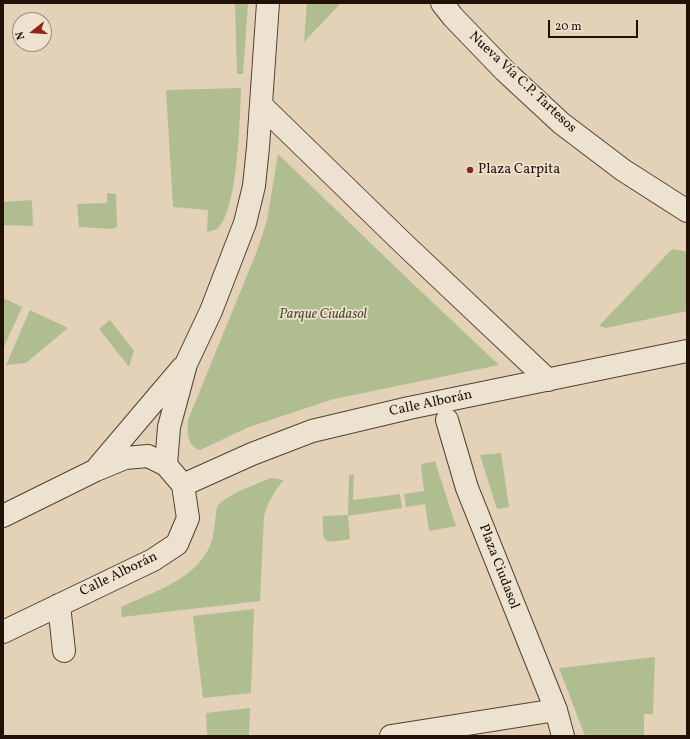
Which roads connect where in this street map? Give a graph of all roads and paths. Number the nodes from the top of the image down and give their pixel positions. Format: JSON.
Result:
{"nodes":[{"id":1,"x":268,"y":3,"type":"edge"},
{"id":2,"x":442,"y":3,"type":"edge"},
{"id":3,"x":261,"y":105,"type":"junction"},
{"id":4,"x":687,"y":212,"type":"edge"},
{"id":5,"x":687,"y":351,"type":"edge"},
{"id":6,"x":186,"y":364,"type":"junction"},
{"id":7,"x":548,"y":380,"type":"junction"},
{"id":8,"x":447,"y":420,"type":"dead end"},
{"id":9,"x":166,"y":465,"type":"junction"},
{"id":10,"x":96,"y":470,"type":"junction"},
{"id":11,"x":183,"y":485,"type":"junction"},
{"id":12,"x":3,"y":516,"type":"edge"},
{"id":13,"x":58,"y":605,"type":"junction"},
{"id":14,"x":3,"y":632,"type":"edge"},
{"id":15,"x":64,"y":651,"type":"dead end"},
{"id":16,"x":556,"y":710,"type":"junction"},
{"id":17,"x":391,"y":736,"type":"edge"},
{"id":18,"x":563,"y":736,"type":"edge"}],
"edges":[{"from":1,"to":3,"type":"street"},
{"from":2,"to":4,"type":"street","name":"Nueva Vía C.P. Tartesos"},
{"from":3,"to":6,"type":"street"},
{"from":3,"to":7,"type":"street"},
{"from":5,"to":7,"type":"street","name":"Calle Alborán"},
{"from":6,"to":9,"type":"street"},
{"from":6,"to":10,"type":"street"},
{"from":7,"to":11,"type":"street","name":"Calle Alborán"},
{"from":8,"to":16,"type":"street","name":"Plaza Ciudasol"},
{"from":9,"to":10,"type":"street"},
{"from":9,"to":11,"type":"street"},
{"from":10,"to":12,"type":"street"},
{"from":11,"to":13,"type":"street","name":"Calle Alborán"},
{"from":13,"to":14,"type":"street","name":"Calle Alborán"},
{"from":13,"to":15,"type":"street"},
{"from":16,"to":17,"type":"street"},
{"from":16,"to":18,"type":"street","name":"Plaza Ciudasol"}]}
